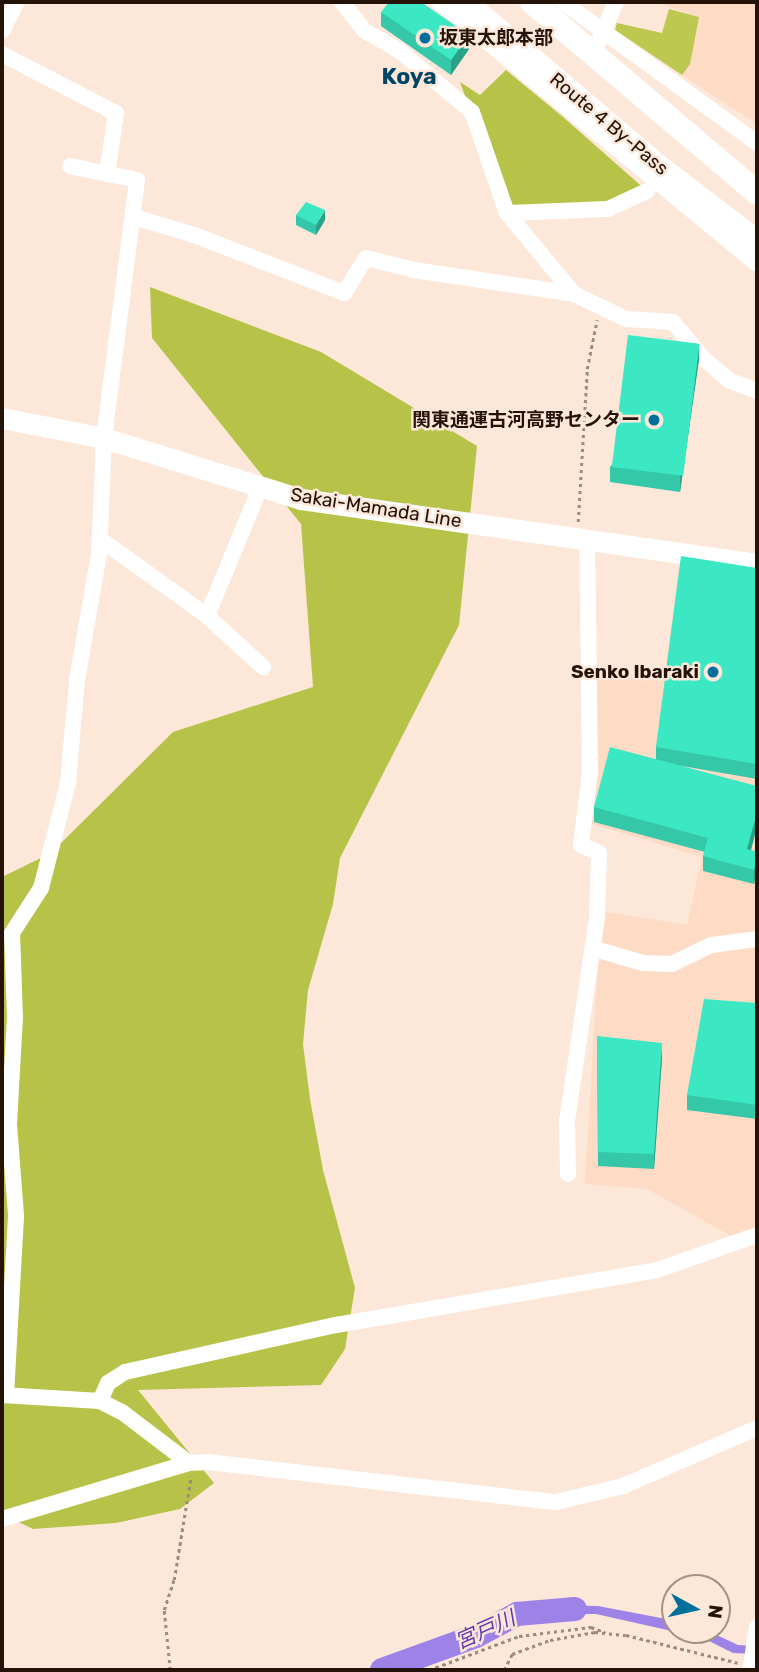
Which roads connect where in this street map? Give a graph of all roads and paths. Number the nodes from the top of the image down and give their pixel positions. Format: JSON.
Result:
{"nodes":[{"id":1,"x":18,"y":2,"type":"edge"},
{"id":2,"x":342,"y":2,"type":"edge"},
{"id":3,"x":439,"y":2,"type":"edge"},
{"id":4,"x":466,"y":2,"type":"edge"},
{"id":5,"x":531,"y":2,"type":"edge"},
{"id":6,"x":564,"y":2,"type":"edge"},
{"id":7,"x":616,"y":2,"type":"edge"},
{"id":8,"x":2,"y":31,"type":"edge"},
{"id":9,"x":598,"y":43,"type":"junction"},
{"id":10,"x":2,"y":54,"type":"edge"},
{"id":11,"x":757,"y":143,"type":"edge"},
{"id":12,"x":70,"y":166,"type":"dead end"},
{"id":13,"x":107,"y":174,"type":"junction"},
{"id":14,"x":647,"y":191,"type":"dead end"},
{"id":15,"x":757,"y":193,"type":"edge"},
{"id":16,"x":507,"y":213,"type":"junction"},
{"id":17,"x":134,"y":217,"type":"junction"},
{"id":18,"x":757,"y":242,"type":"edge"},
{"id":19,"x":757,"y":264,"type":"edge"},
{"id":20,"x":573,"y":294,"type":"junction"},
{"id":21,"x":600,"y":307,"type":"junction"},
{"id":22,"x":757,"y":391,"type":"edge"},
{"id":23,"x":2,"y":418,"type":"edge"},
{"id":24,"x":104,"y":438,"type":"junction"},
{"id":25,"x":260,"y":488,"type":"junction"},
{"id":26,"x":100,"y":539,"type":"junction"},
{"id":27,"x":582,"y":539,"type":"junction"},
{"id":28,"x":757,"y":564,"type":"edge"},
{"id":29,"x":207,"y":616,"type":"junction"},
{"id":30,"x":263,"y":667,"type":"dead end"},
{"id":31,"x":757,"y":939,"type":"edge"},
{"id":32,"x":595,"y":949,"type":"junction"},
{"id":33,"x":568,"y":1174,"type":"dead end"},
{"id":34,"x":757,"y":1235,"type":"edge"},
{"id":35,"x":4,"y":1395,"type":"edge"},
{"id":36,"x":100,"y":1401,"type":"junction"},
{"id":37,"x":757,"y":1428,"type":"edge"},
{"id":38,"x":191,"y":1463,"type":"junction"},
{"id":39,"x":2,"y":1519,"type":"edge"},
{"id":40,"x":757,"y":1626,"type":"edge"},
{"id":41,"x":608,"y":1633,"type":"junction"},
{"id":42,"x":751,"y":1667,"type":"joint"},
{"id":43,"x":170,"y":1670,"type":"edge"},
{"id":44,"x":429,"y":1670,"type":"edge"},
{"id":45,"x":504,"y":1670,"type":"edge"}],
"edges":[{"from":1,"to":8,"type":"street"},
{"from":2,"to":16,"type":"street"},
{"from":3,"to":19,"type":"street"},
{"from":4,"to":18,"type":"highway","name":"Route 4 By-Pass"},
{"from":5,"to":9,"type":"highway"},
{"from":6,"to":9,"type":"street"},
{"from":7,"to":9,"type":"street"},
{"from":9,"to":11,"type":"street"},
{"from":9,"to":15,"type":"highway"},
{"from":10,"to":13,"type":"street"},
{"from":12,"to":13,"type":"street"},
{"from":13,"to":17,"type":"street"},
{"from":14,"to":16,"type":"street"},
{"from":16,"to":20,"type":"street"},
{"from":17,"to":20,"type":"street"},
{"from":17,"to":24,"type":"street"},
{"from":20,"to":21,"type":"street"},
{"from":21,"to":22,"type":"street"},
{"from":21,"to":27,"type":"path"},
{"from":23,"to":24,"type":"main road","name":"Sakai-Mamada Line"},
{"from":24,"to":25,"type":"main road","name":"Sakai-Mamada Line"},
{"from":24,"to":26,"type":"street"},
{"from":25,"to":27,"type":"main road","name":"Sakai-Mamada Line"},
{"from":25,"to":29,"type":"street"},
{"from":26,"to":29,"type":"street"},
{"from":26,"to":35,"type":"street"},
{"from":27,"to":28,"type":"main road","name":"Sakai-Mamada Line"},
{"from":27,"to":32,"type":"street"},
{"from":29,"to":30,"type":"street"},
{"from":31,"to":32,"type":"street"},
{"from":32,"to":33,"type":"street"},
{"from":34,"to":36,"type":"street"},
{"from":35,"to":36,"type":"street"},
{"from":36,"to":38,"type":"street"},
{"from":37,"to":38,"type":"street"},
{"from":38,"to":39,"type":"street"},
{"from":38,"to":43,"type":"path"},
{"from":40,"to":42,"type":"street"},
{"from":41,"to":42,"type":"path"},
{"from":41,"to":44,"type":"path"},
{"from":41,"to":45,"type":"path"}]}
